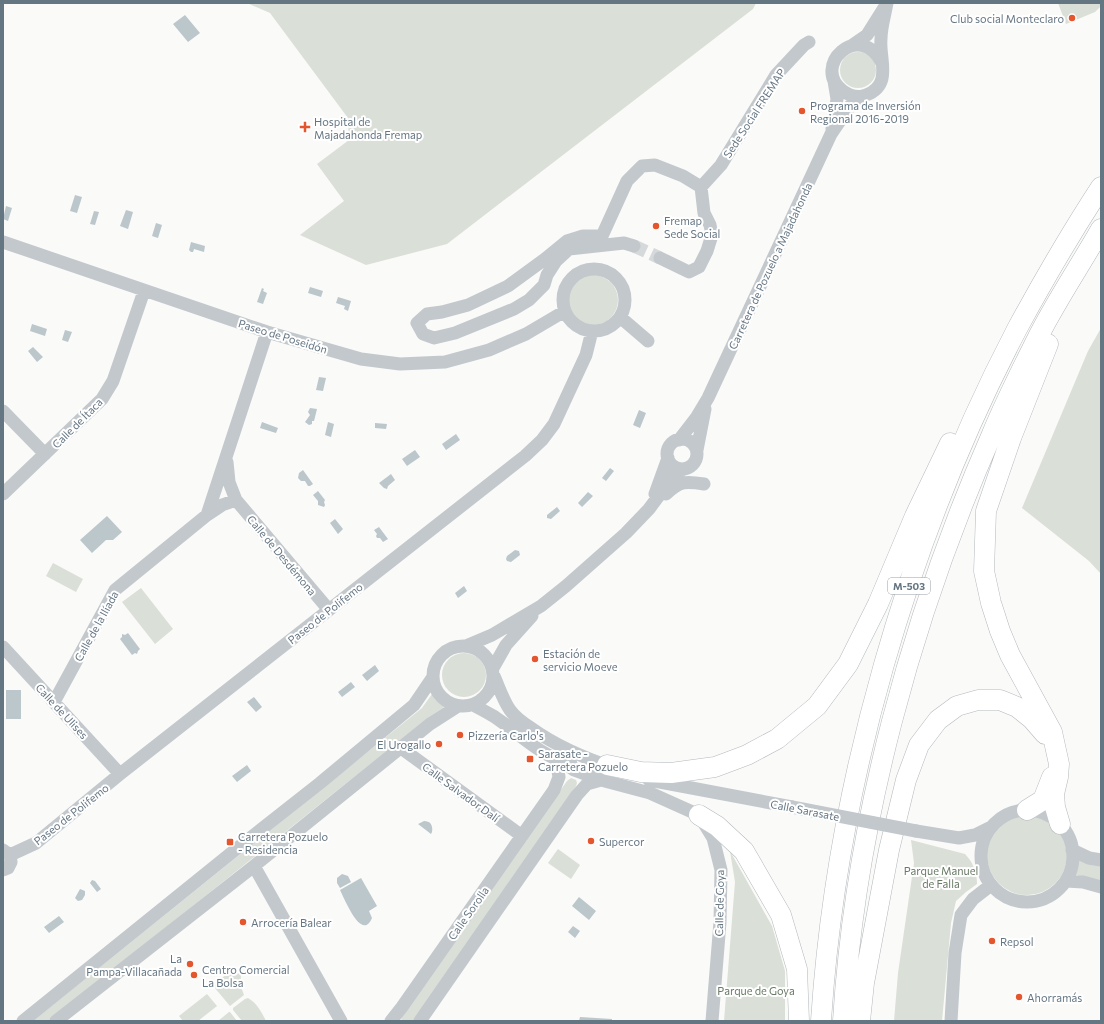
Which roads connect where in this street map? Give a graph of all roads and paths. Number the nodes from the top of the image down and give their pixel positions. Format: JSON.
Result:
{"nodes":[{"id":1,"x":887,"y":3,"type":"edge"},
{"id":2,"x":809,"y":42,"type":"dead end"},
{"id":3,"x":851,"y":46,"type":"junction"},
{"id":4,"x":882,"y":63,"type":"junction"},
{"id":5,"x":834,"y":81,"type":"junction"},
{"id":6,"x":863,"y":96,"type":"junction"},
{"id":7,"x":831,"y":134,"type":"junction"},
{"id":8,"x":701,"y":187,"type":"junction"},
{"id":9,"x":1101,"y":187,"type":"edge"},
{"id":10,"x":1101,"y":229,"type":"edge"},
{"id":11,"x":1101,"y":234,"type":"edge"},
{"id":12,"x":602,"y":236,"type":"junction"},
{"id":13,"x":3,"y":242,"type":"edge"},
{"id":14,"x":660,"y":258,"type":"tunnel mouth"},
{"id":15,"x":144,"y":291,"type":"junction"},
{"id":16,"x":565,"y":311,"type":"junction"},
{"id":17,"x":620,"y":317,"type":"junction"},
{"id":18,"x":592,"y":331,"type":"junction"},
{"id":19,"x":267,"y":332,"type":"junction"},
{"id":20,"x":1016,"y":332,"type":"junction"},
{"id":21,"x":648,"y":341,"type":"dead end"},
{"id":22,"x":708,"y":398,"type":"junction"},
{"id":23,"x":3,"y":411,"type":"edge"},
{"id":24,"x":678,"y":440,"type":"junction"},
{"id":25,"x":697,"y":450,"type":"junction"},
{"id":26,"x":44,"y":454,"type":"junction"},
{"id":27,"x":227,"y":458,"type":"junction"},
{"id":28,"x":668,"y":458,"type":"junction"},
{"id":29,"x":685,"y":469,"type":"junction"},
{"id":30,"x":3,"y":494,"type":"edge"},
{"id":31,"x":236,"y":500,"type":"junction"},
{"id":32,"x":649,"y":509,"type":"junction"},
{"id":33,"x":207,"y":515,"type":"junction"},
{"id":34,"x":541,"y":606,"type":"junction"},
{"id":35,"x":328,"y":610,"type":"junction"},
{"id":36,"x":466,"y":646,"type":"junction"},
{"id":37,"x":3,"y":647,"type":"edge"},
{"id":38,"x":493,"y":672,"type":"junction"},
{"id":39,"x":433,"y":677,"type":"junction"},
{"id":40,"x":54,"y":702,"type":"junction"},
{"id":41,"x":473,"y":705,"type":"junction"},
{"id":42,"x":458,"y":706,"type":"junction"},
{"id":43,"x":401,"y":748,"type":"junction"},
{"id":44,"x":560,"y":760,"type":"junction"},
{"id":45,"x":604,"y":772,"type":"junction"},
{"id":46,"x":120,"y":774,"type":"junction"},
{"id":47,"x":652,"y":780,"type":"junction"},
{"id":48,"x":543,"y":805,"type":"junction"},
{"id":49,"x":1027,"y":810,"type":"junction"},
{"id":50,"x":699,"y":815,"type":"junction"},
{"id":51,"x":561,"y":818,"type":"junction"},
{"id":52,"x":1060,"y":824,"type":"junction"},
{"id":53,"x":991,"y":827,"type":"junction"},
{"id":54,"x":522,"y":836,"type":"junction"},
{"id":55,"x":959,"y":838,"type":"junction"},
{"id":56,"x":1072,"y":850,"type":"junction"},
{"id":57,"x":6,"y":852,"type":"edge"},
{"id":58,"x":981,"y":858,"type":"junction"},
{"id":59,"x":1101,"y":860,"type":"edge"},
{"id":60,"x":254,"y":866,"type":"junction"},
{"id":61,"x":3,"y":870,"type":"edge"},
{"id":62,"x":1066,"y":881,"type":"junction"},
{"id":63,"x":991,"y":885,"type":"junction"},
{"id":64,"x":1101,"y":887,"type":"edge"},
{"id":65,"x":22,"y":1021,"type":"edge"},
{"id":66,"x":56,"y":1021,"type":"edge"},
{"id":67,"x":342,"y":1021,"type":"edge"},
{"id":68,"x":391,"y":1021,"type":"edge"},
{"id":69,"x":420,"y":1021,"type":"edge"},
{"id":70,"x":712,"y":1021,"type":"edge"},
{"id":71,"x":800,"y":1021,"type":"edge"},
{"id":72,"x":822,"y":1021,"type":"edge"},
{"id":73,"x":843,"y":1021,"type":"edge"},
{"id":74,"x":860,"y":1021,"type":"edge"},
{"id":75,"x":951,"y":1021,"type":"edge"}],
"edges":[{"from":1,"to":3,"type":"street"},
{"from":1,"to":4,"type":"street"},
{"from":2,"to":8,"type":"street","name":"Sede Social FREMAP"},
{"from":3,"to":4,"type":"street"},
{"from":3,"to":5,"type":"street"},
{"from":4,"to":6,"type":"street"},
{"from":5,"to":6,"type":"street"},
{"from":5,"to":7,"type":"street","name":"Carretera de Pozuelo a Majadahonda"},
{"from":6,"to":7,"type":"street","name":"Carretera de Pozuelo a Majadahonda"},
{"from":7,"to":22,"type":"street","name":"Carretera de Pozuelo a Majadahonda"},
{"from":8,"to":12,"type":"street"},
{"from":8,"to":14,"type":"street"},
{"from":9,"to":20,"type":"highway","number":"M-503"},
{"from":10,"to":73,"type":"highway","number":"M-503"},
{"from":11,"to":52,"type":"highway"},
{"from":12,"to":12,"type":"street"},
{"from":13,"to":15,"type":"street","name":"Paseo de Poseidón"},
{"from":15,"to":19,"type":"street","name":"Paseo de Poseidón"},
{"from":15,"to":26,"type":"street","name":"Calle de Ítaca"},
{"from":16,"to":17,"type":"street"},
{"from":16,"to":18,"type":"street"},
{"from":16,"to":19,"type":"street","name":"Paseo de Poseidón"},
{"from":17,"to":18,"type":"street"},
{"from":17,"to":21,"type":"street"},
{"from":18,"to":35,"type":"street","name":"Paseo de Polifemo"},
{"from":19,"to":27,"type":"street"},
{"from":20,"to":45,"type":"highway","number":"M-503"},
{"from":20,"to":72,"type":"highway","number":"M-503"},
{"from":22,"to":24,"type":"street","name":"Carretera de Pozuelo a Majadahonda"},
{"from":22,"to":25,"type":"street","name":"Carretera de Pozuelo a Majadahonda"},
{"from":23,"to":26,"type":"street"},
{"from":24,"to":25,"type":"street"},
{"from":24,"to":28,"type":"street"},
{"from":25,"to":29,"type":"street"},
{"from":26,"to":30,"type":"street","name":"Calle de Ítaca"},
{"from":27,"to":31,"type":"street"},
{"from":27,"to":33,"type":"street"},
{"from":28,"to":29,"type":"street"},
{"from":28,"to":32,"type":"street"},
{"from":29,"to":32,"type":"street"},
{"from":29,"to":32,"type":"street"},
{"from":31,"to":33,"type":"street","name":"Calle de la Ilíada"},
{"from":31,"to":35,"type":"street","name":"Calle de Desdémona"},
{"from":32,"to":34,"type":"street"},
{"from":33,"to":40,"type":"street","name":"Calle de la Ilíada"},
{"from":34,"to":36,"type":"street"},
{"from":34,"to":38,"type":"street"},
{"from":35,"to":46,"type":"street","name":"Paseo de Polifemo"},
{"from":36,"to":38,"type":"street"},
{"from":36,"to":39,"type":"street"},
{"from":37,"to":40,"type":"street","name":"Calle de Ulises"},
{"from":38,"to":41,"type":"street"},
{"from":38,"to":45,"type":"street","name":"Calle Sarasate"},
{"from":39,"to":42,"type":"street"},
{"from":39,"to":65,"type":"street"},
{"from":40,"to":46,"type":"street","name":"Calle de Ulises"},
{"from":41,"to":42,"type":"street"},
{"from":41,"to":44,"type":"street","name":"Calle Sarasate"},
{"from":42,"to":43,"type":"street"},
{"from":43,"to":54,"type":"street","name":"Calle Salvador Dalí"},
{"from":43,"to":60,"type":"street"},
{"from":44,"to":45,"type":"street"},
{"from":44,"to":47,"type":"street","name":"Calle Sarasate"},
{"from":44,"to":48,"type":"street","name":"Calle Sorolla"},
{"from":45,"to":47,"type":"street","name":"Calle Sarasate"},
{"from":45,"to":50,"type":"street"},
{"from":45,"to":51,"type":"street","name":"Calle Sorolla"},
{"from":46,"to":57,"type":"street","name":"Paseo de Polifemo"},
{"from":47,"to":55,"type":"street","name":"Calle Sarasate","bridge":true},
{"from":48,"to":51,"type":"street"},
{"from":48,"to":54,"type":"street","name":"Calle Sorolla"},
{"from":49,"to":52,"type":"street"},
{"from":49,"to":53,"type":"street"},
{"from":49,"to":74,"type":"highway"},
{"from":50,"to":70,"type":"street","name":"Calle de Goya"},
{"from":50,"to":71,"type":"highway"},
{"from":51,"to":69,"type":"street","name":"Calle Sorolla"},
{"from":52,"to":56,"type":"street"},
{"from":53,"to":55,"type":"street","name":"Calle Sarasate"},
{"from":53,"to":58,"type":"street"},
{"from":54,"to":68,"type":"street","name":"Calle Sorolla"},
{"from":55,"to":58,"type":"street","name":"Calle Sarasate"},
{"from":56,"to":59,"type":"street"},
{"from":56,"to":62,"type":"street"},
{"from":57,"to":61,"type":"street"},
{"from":58,"to":63,"type":"street"},
{"from":60,"to":66,"type":"street"},
{"from":60,"to":67,"type":"street"},
{"from":62,"to":63,"type":"street"},
{"from":62,"to":64,"type":"street"},
{"from":63,"to":75,"type":"street"}]}
